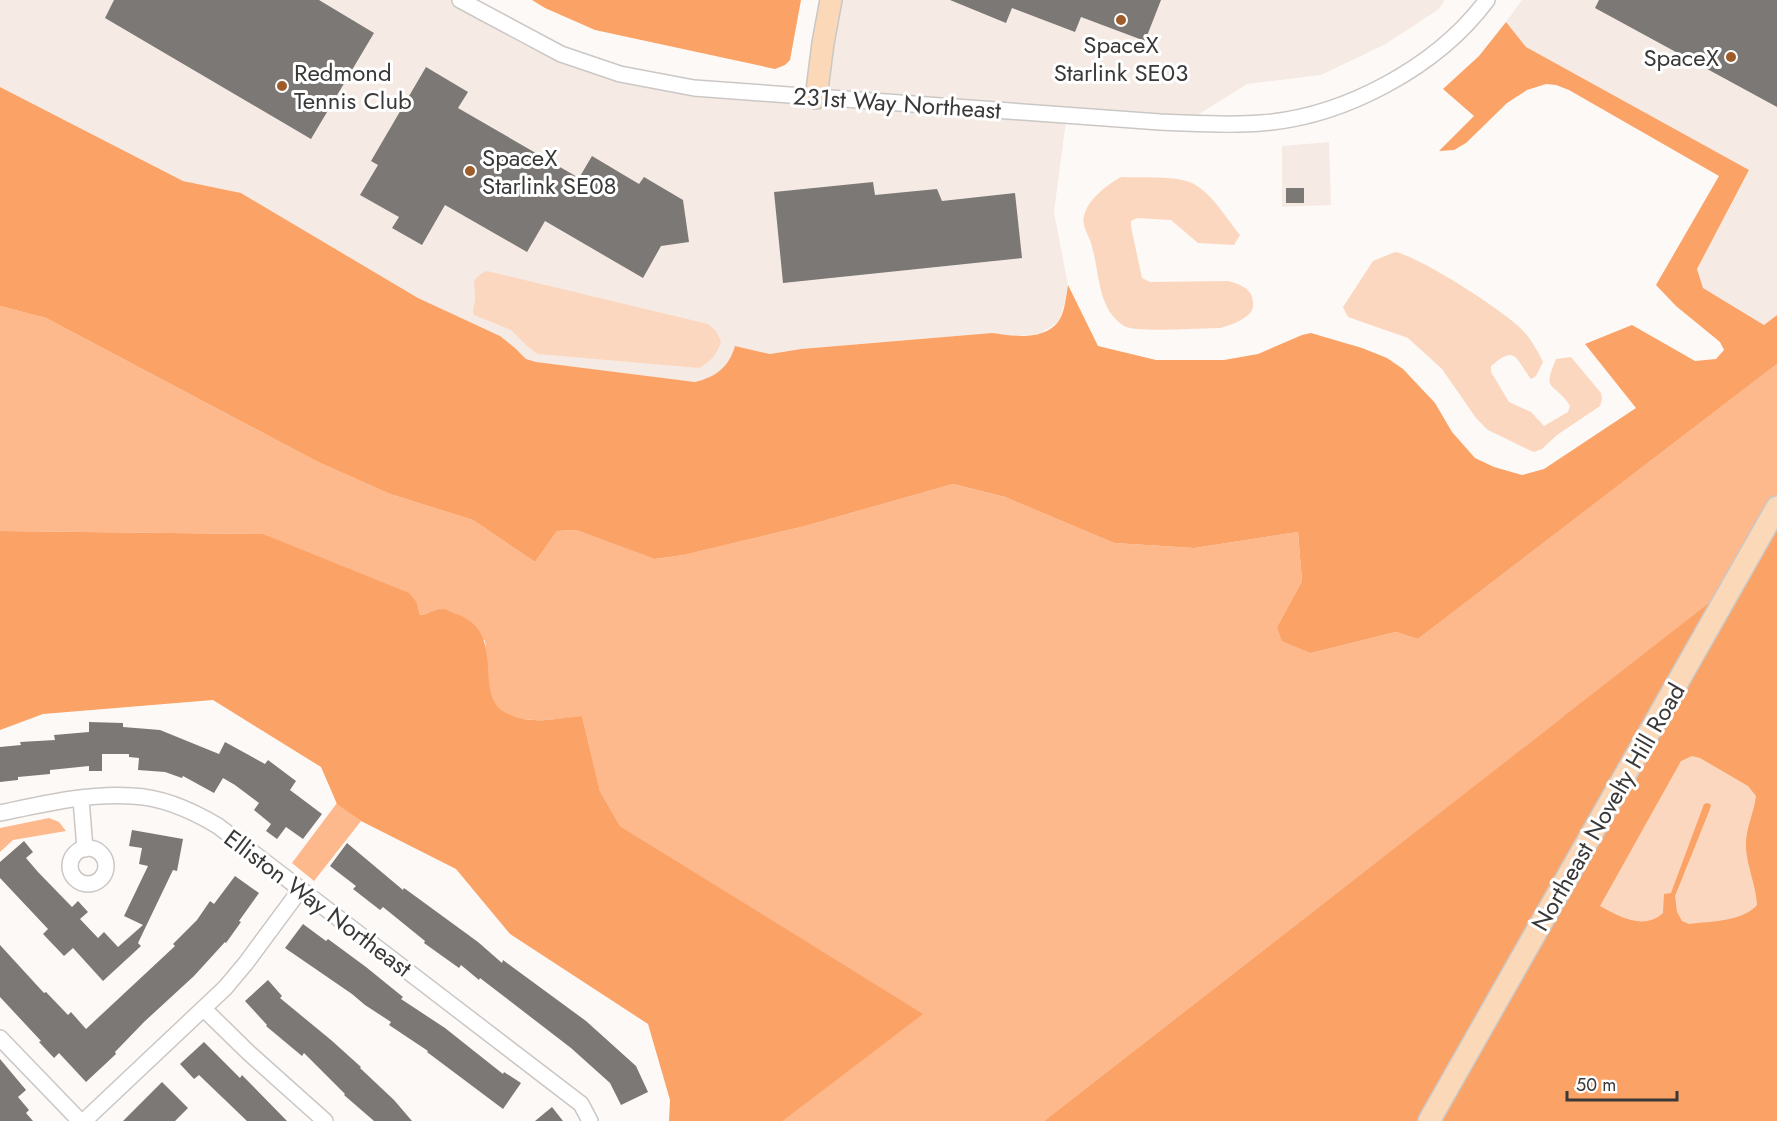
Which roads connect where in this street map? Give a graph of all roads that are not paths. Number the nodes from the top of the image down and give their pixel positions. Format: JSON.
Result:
{"nodes":[{"id":1,"x":460,"y":0,"type":"edge"},
{"id":2,"x":831,"y":0,"type":"edge"},
{"id":3,"x":1487,"y":0,"type":"edge"},
{"id":4,"x":816,"y":98,"type":"junction"},
{"id":5,"x":1777,"y":507,"type":"edge"},
{"id":6,"x":81,"y":799,"type":"junction"},
{"id":7,"x":0,"y":813,"type":"edge"},
{"id":8,"x":85,"y":849,"type":"dead end"},
{"id":9,"x":300,"y":890,"type":"junction"},
{"id":10,"x":204,"y":1009,"type":"junction"},
{"id":11,"x":0,"y":1038,"type":"edge"},
{"id":12,"x":1433,"y":1116,"type":"edge"},
{"id":13,"x":80,"y":1121,"type":"edge"},
{"id":14,"x":84,"y":1121,"type":"edge"},
{"id":15,"x":325,"y":1121,"type":"edge"},
{"id":16,"x":590,"y":1121,"type":"edge"}],
"edges":[{"from":1,"to":4,"type":"street","name":"231st Way Northeast"},
{"from":2,"to":4,"type":"main road"},
{"from":3,"to":4,"type":"street","name":"231st Way Northeast"},
{"from":5,"to":12,"type":"main road","name":"Northeast Novelty Hill Road"},
{"from":6,"to":7,"type":"street","name":"Elliston Way Northeast"},
{"from":6,"to":8,"type":"street"},
{"from":6,"to":9,"type":"street","name":"Elliston Way Northeast"},
{"from":9,"to":10,"type":"street"},
{"from":9,"to":16,"type":"street","name":"Elliston Way Northeast"},
{"from":10,"to":14,"type":"street"},
{"from":10,"to":15,"type":"street"},
{"from":11,"to":13,"type":"street"}]}
